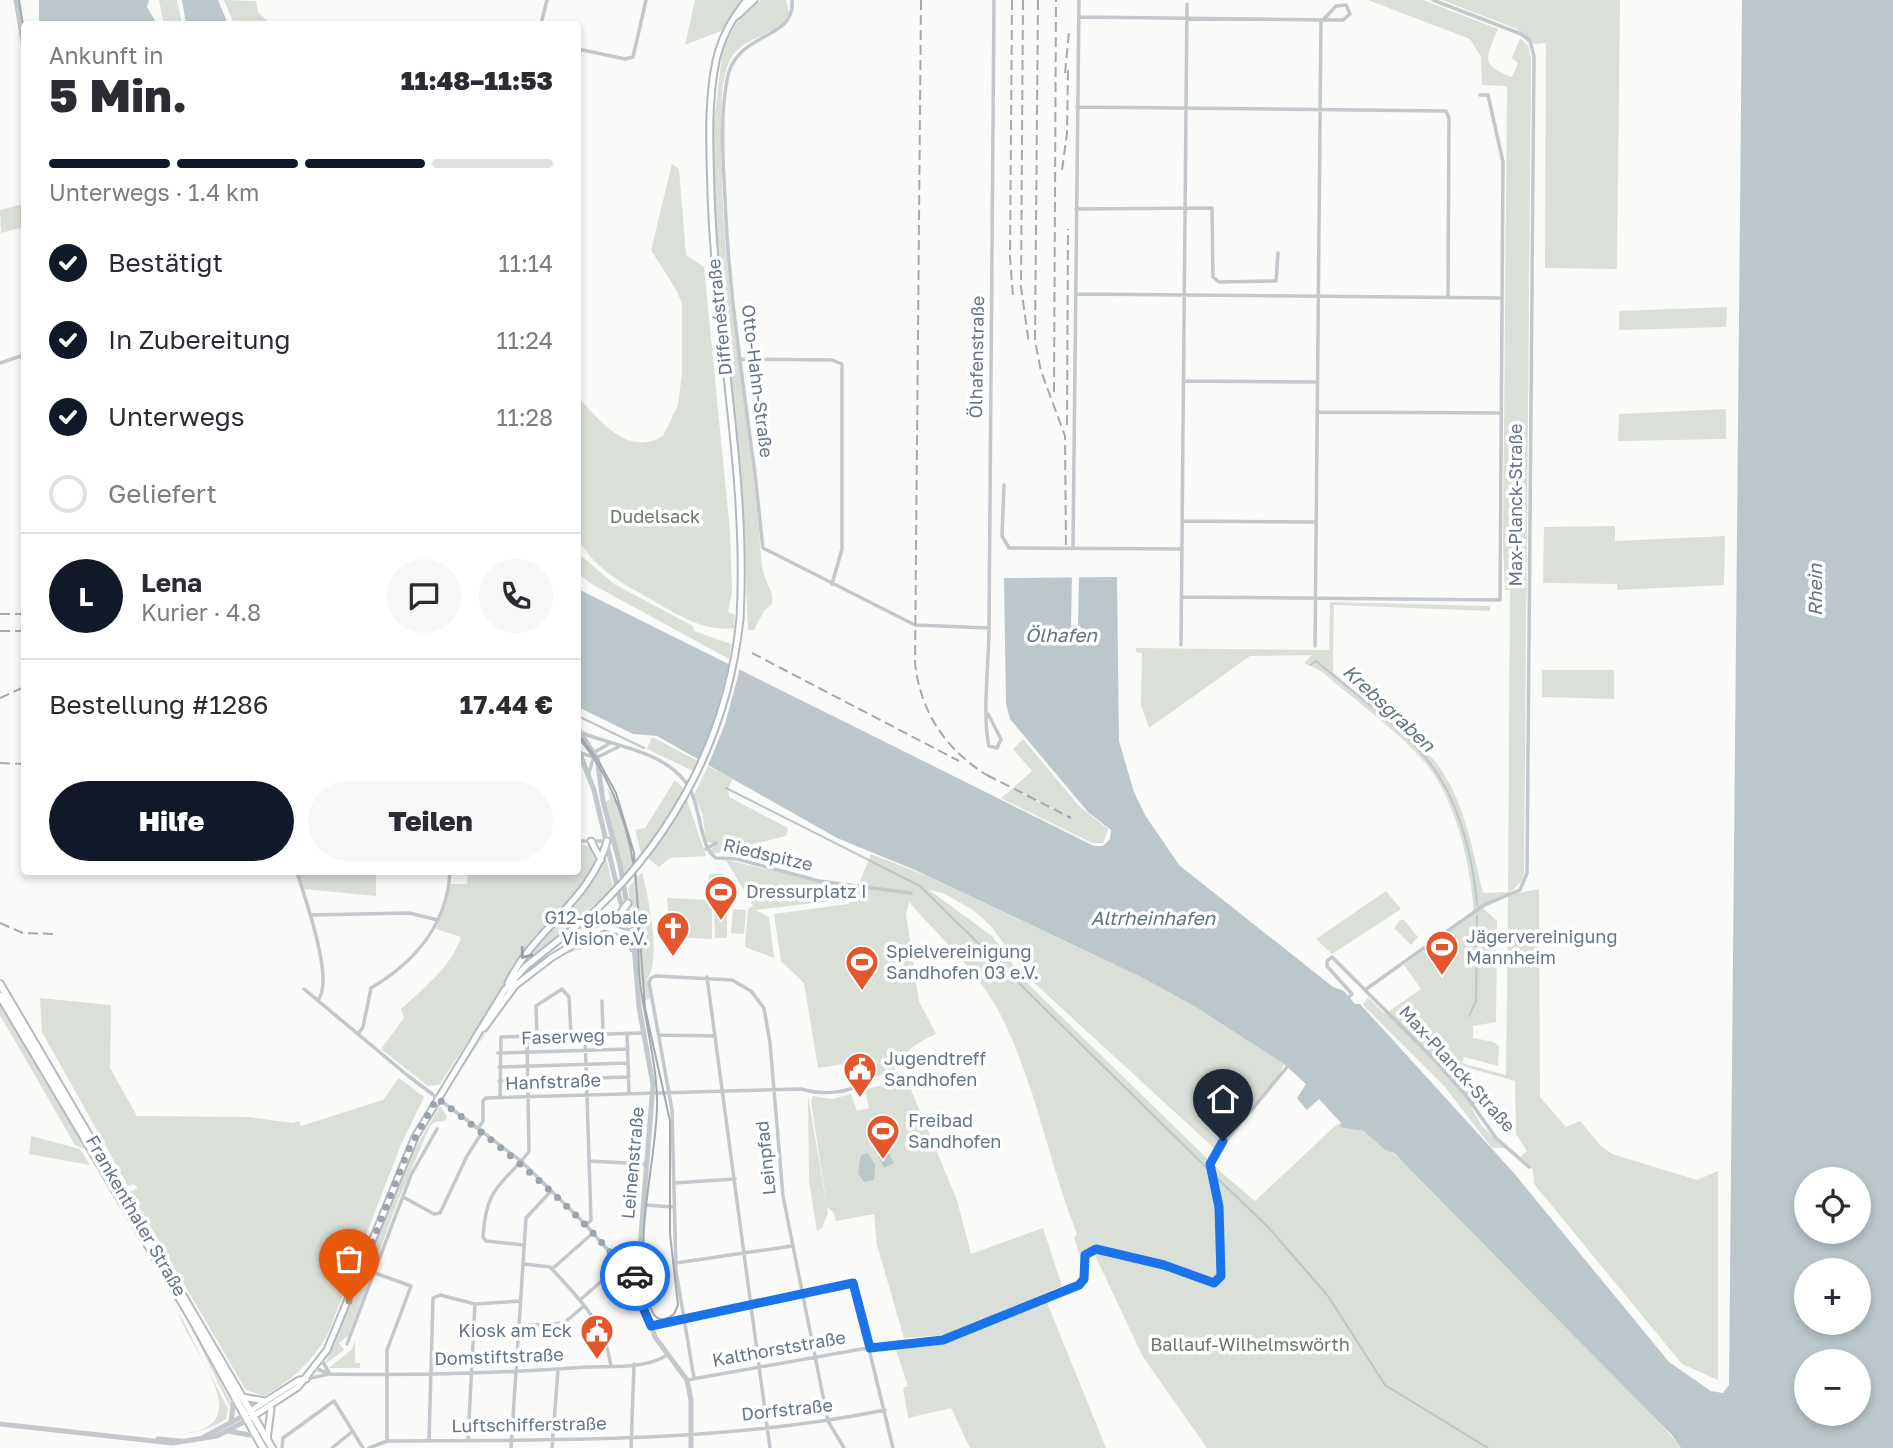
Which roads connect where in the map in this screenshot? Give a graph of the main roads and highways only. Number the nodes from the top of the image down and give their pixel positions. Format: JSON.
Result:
{"nodes":[{"id":1,"x":747,"y":0,"type":"edge"},
{"id":2,"x":754,"y":0,"type":"edge"},
{"id":3,"x":734,"y":18,"type":"junction"},
{"id":4,"x":610,"y":840,"type":"road end"},
{"id":5,"x":591,"y":841,"type":"road end"},
{"id":6,"x":601,"y":861,"type":"junction"},
{"id":7,"x":628,"y":903,"type":"road end"},
{"id":8,"x":605,"y":927,"type":"junction"},
{"id":9,"x":628,"y":934,"type":"road end"},
{"id":10,"x":538,"y":959,"type":"junction"},
{"id":11,"x":0,"y":984,"type":"edge"},
{"id":12,"x":516,"y":985,"type":"junction"},
{"id":13,"x":504,"y":991,"type":"junction"},
{"id":14,"x":0,"y":996,"type":"edge"},
{"id":15,"x":479,"y":1033,"type":"junction"},
{"id":16,"x":242,"y":1397,"type":"junction"},
{"id":17,"x":270,"y":1405,"type":"junction"},
{"id":18,"x":252,"y":1414,"type":"junction"},
{"id":19,"x":245,"y":1418,"type":"junction"},
{"id":20,"x":267,"y":1440,"type":"junction"},
{"id":21,"x":263,"y":1448,"type":"edge"},
{"id":22,"x":272,"y":1448,"type":"edge"}],
"edges":[{"from":1,"to":3,"type":"main road","name":"Diffenéstraße"},
{"from":2,"to":3,"type":"main road","name":"Diffenéstraße"},
{"from":3,"to":10,"type":"main road","name":"Diffenéstraße","bridge":true},
{"from":4,"to":6,"type":"main road"},
{"from":5,"to":6,"type":"main road"},
{"from":6,"to":13,"type":"main road","one_way":true},
{"from":7,"to":8,"type":"main road"},
{"from":8,"to":9,"type":"main road"},
{"from":8,"to":12,"type":"main road"},
{"from":10,"to":12,"type":"main road"},
{"from":10,"to":13,"type":"main road"},
{"from":11,"to":16,"type":"main road","name":"Frankenthaler Straße"},
{"from":12,"to":15,"type":"main road"},
{"from":13,"to":15,"type":"main road"},
{"from":14,"to":19,"type":"main road","name":"Frankenthaler Straße"},
{"from":15,"to":17,"type":"main road"},
{"from":16,"to":17,"type":"main road"},
{"from":16,"to":18,"type":"main road","name":"Frankenthaler Straße"},
{"from":17,"to":18,"type":"main road"},
{"from":17,"to":20,"type":"main road"},
{"from":18,"to":19,"type":"main road"},
{"from":18,"to":20,"type":"main road","name":"Frankenthaler Straße"},
{"from":19,"to":21,"type":"main road","name":"Frankenthaler Straße"},
{"from":20,"to":22,"type":"main road","name":"Frankenthaler Straße"}]}
